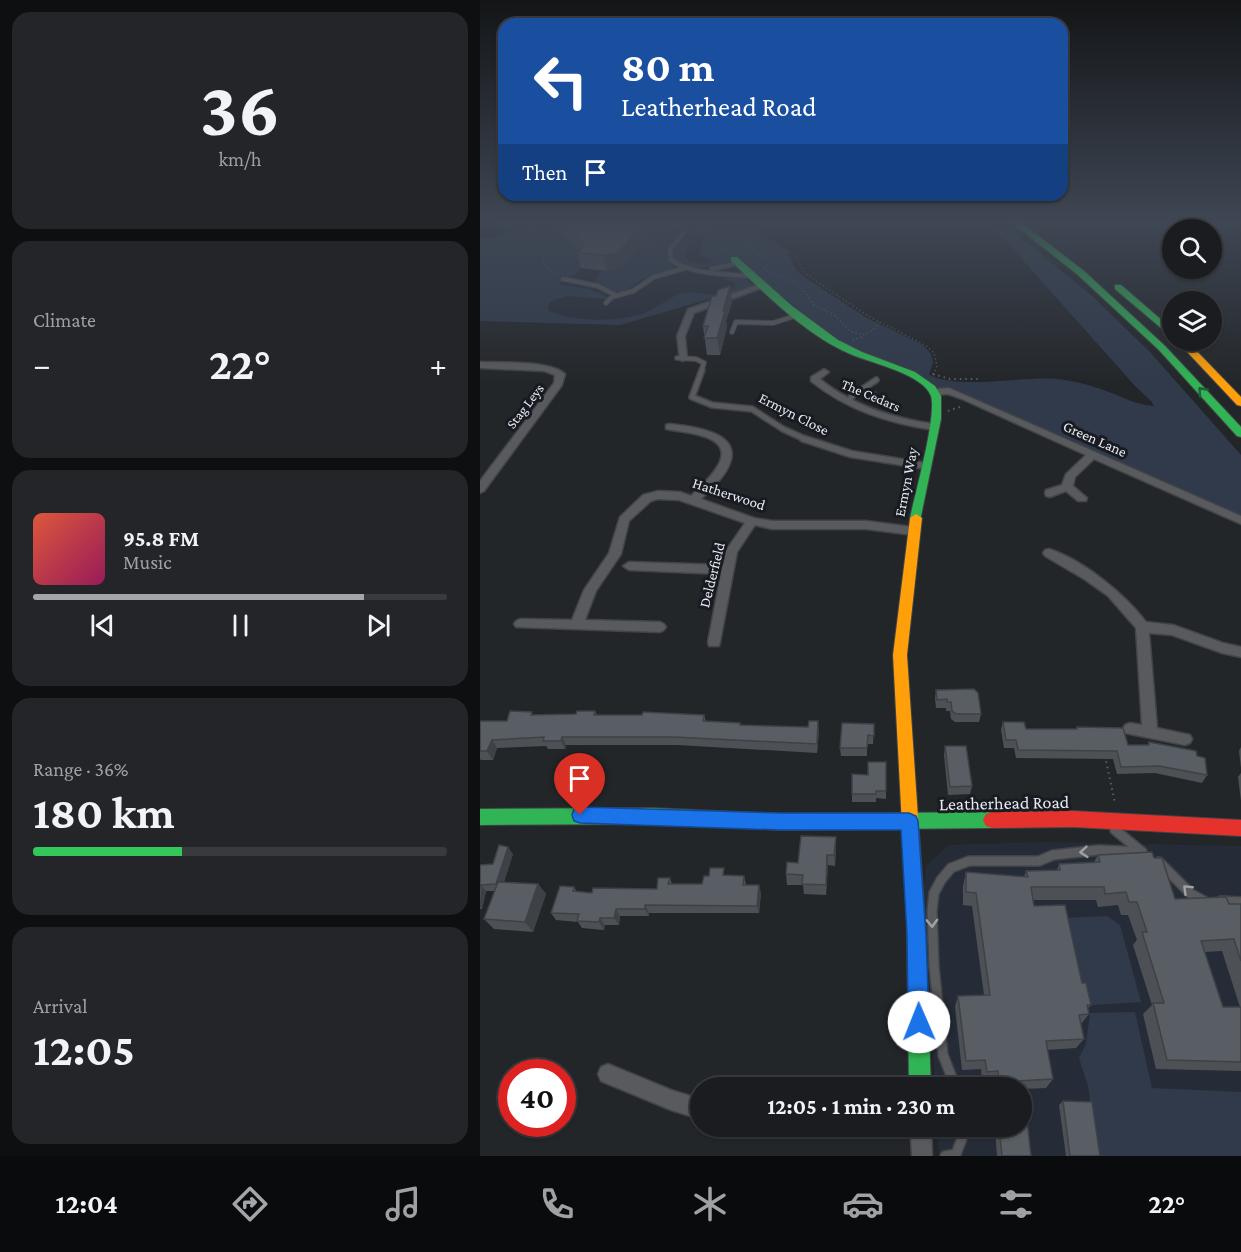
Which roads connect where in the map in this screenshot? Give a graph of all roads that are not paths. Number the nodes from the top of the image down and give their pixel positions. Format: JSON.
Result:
{"nodes":[{"id":1,"x":661,"y":275,"type":"edge"},
{"id":2,"x":751,"y":275,"type":"edge"},
{"id":3,"x":1083,"y":275,"type":"edge"},
{"id":4,"x":1105,"y":275,"type":"edge"},
{"id":5,"x":562,"y":279,"type":"road end"},
{"id":6,"x":763,"y":286,"type":"junction"},
{"id":7,"x":615,"y":295,"type":"junction"},
{"id":8,"x":606,"y":303,"type":"dead end"},
{"id":9,"x":798,"y":315,"type":"junction"},
{"id":10,"x":1162,"y":325,"type":"edge"},
{"id":11,"x":732,"y":332,"type":"dead end"},
{"id":12,"x":1190,"y":351,"type":"edge"},
{"id":13,"x":680,"y":358,"type":"joint"},
{"id":14,"x":480,"y":365,"type":"edge"},
{"id":15,"x":824,"y":372,"type":"dead end"},
{"id":16,"x":876,"y":380,"type":"dead end"},
{"id":17,"x":861,"y":390,"type":"junction"},
{"id":18,"x":935,"y":392,"type":"junction"},
{"id":19,"x":873,"y":394,"type":"dead end"},
{"id":20,"x":849,"y":401,"type":"junction"},
{"id":21,"x":1241,"y":403,"type":"edge"},
{"id":22,"x":935,"y":423,"type":"junction"},
{"id":23,"x":669,"y":427,"type":"dead end"},
{"id":24,"x":1241,"y":434,"type":"edge"},
{"id":25,"x":805,"y":439,"type":"joint"},
{"id":26,"x":1092,"y":454,"type":"junction"},
{"id":27,"x":926,"y":466,"type":"junction"},
{"id":28,"x":482,"y":484,"type":"edge"},
{"id":29,"x":1067,"y":487,"type":"junction"},
{"id":30,"x":1050,"y":493,"type":"dead end"},
{"id":31,"x":1082,"y":498,"type":"dead end"},
{"id":32,"x":694,"y":500,"type":"junction"},
{"id":33,"x":1241,"y":520,"type":"edge"},
{"id":34,"x":753,"y":521,"type":"junction"},
{"id":35,"x":913,"y":531,"type":"junction"},
{"id":36,"x":1049,"y":553,"type":"dead end"},
{"id":37,"x":628,"y":566,"type":"dead end"},
{"id":38,"x":728,"y":570,"type":"junction"},
{"id":39,"x":520,"y":624,"type":"dead end"},
{"id":40,"x":577,"y":625,"type":"junction"},
{"id":41,"x":660,"y":627,"type":"dead end"},
{"id":42,"x":1142,"y":627,"type":"junction"},
{"id":43,"x":714,"y":642,"type":"dead end"},
{"id":44,"x":1241,"y":652,"type":"edge"},
{"id":45,"x":1130,"y":729,"type":"dead end"},
{"id":46,"x":1150,"y":733,"type":"junction"},
{"id":47,"x":1185,"y":739,"type":"dead end"},
{"id":48,"x":480,"y":817,"type":"edge"},
{"id":49,"x":1107,"y":820,"type":"junction"},
{"id":50,"x":909,"y":821,"type":"junction"},
{"id":51,"x":1241,"y":828,"type":"edge"},
{"id":52,"x":1142,"y":852,"type":"junction"},
{"id":53,"x":1241,"y":902,"type":"edge"},
{"id":54,"x":608,"y":1074,"type":"dead end"},
{"id":55,"x":920,"y":1077,"type":"edge"},
{"id":56,"x":952,"y":1077,"type":"edge"},
{"id":57,"x":690,"y":1106,"type":"edge"},
{"id":58,"x":921,"y":1137,"type":"edge"},
{"id":59,"x":963,"y":1137,"type":"edge"},
{"id":60,"x":956,"y":1155,"type":"edge"},
{"id":61,"x":922,"y":1156,"type":"edge"},
{"id":62,"x":945,"y":1156,"type":"edge"}],
"edges":[{"from":1,"to":7,"type":"lane"},
{"from":2,"to":6,"type":"main road"},
{"from":24,"to":3,"type":"main road","one_way":true},
{"from":4,"to":10,"type":"main road"},
{"from":5,"to":7,"type":"lane"},
{"from":6,"to":9,"type":"main road"},
{"from":6,"to":13,"type":"street"},
{"from":7,"to":8,"type":"lane"},
{"from":9,"to":11,"type":"lane"},
{"from":9,"to":18,"type":"main road"},
{"from":12,"to":21,"type":"main road"},
{"from":13,"to":25,"type":"lane","name":"Ermyn Close"},
{"from":14,"to":28,"type":"street","name":"Stag Leys"},
{"from":15,"to":20,"type":"street","name":"The Cedars"},
{"from":16,"to":17,"type":"lane"},
{"from":17,"to":19,"type":"lane"},
{"from":17,"to":20,"type":"lane"},
{"from":18,"to":22,"type":"main road","name":"Ermyn Way"},
{"from":18,"to":26,"type":"street","name":"Green Lane"},
{"from":20,"to":22,"type":"street","name":"The Cedars"},
{"from":22,"to":27,"type":"main road","name":"Ermyn Way"},
{"from":23,"to":32,"type":"street"},
{"from":25,"to":27,"type":"street","name":"Ermyn Close"},
{"from":26,"to":29,"type":"street"},
{"from":26,"to":33,"type":"street","name":"Green Lane"},
{"from":27,"to":35,"type":"main road","name":"Ermyn Way"},
{"from":29,"to":30,"type":"street"},
{"from":29,"to":31,"type":"street"},
{"from":32,"to":34,"type":"street","name":"Hatherwood"},
{"from":32,"to":40,"type":"street","name":"Hatherwood"},
{"from":34,"to":35,"type":"street","name":"Hatherwood"},
{"from":34,"to":38,"type":"street","name":"Delderfield"},
{"from":35,"to":50,"type":"main road","name":"Ermyn Way"},
{"from":36,"to":42,"type":"street"},
{"from":37,"to":38,"type":"street"},
{"from":38,"to":43,"type":"street","name":"Delderfield"},
{"from":39,"to":40,"type":"street"},
{"from":40,"to":41,"type":"street"},
{"from":42,"to":44,"type":"street"},
{"from":42,"to":46,"type":"street"},
{"from":45,"to":46,"type":"street"},
{"from":46,"to":47,"type":"street"},
{"from":48,"to":50,"type":"main road","name":"Leatherhead Road"},
{"from":49,"to":50,"type":"main road","name":"Leatherhead Road"},
{"from":49,"to":51,"type":"main road","name":"Leatherhead Road"},
{"from":49,"to":52,"type":"lane"},
{"from":50,"to":55,"type":"main road","name":"Ermyn Way"},
{"from":53,"to":52,"type":"lane","one_way":true},
{"from":52,"to":56,"type":"lane","one_way":true},
{"from":54,"to":57,"type":"street"},
{"from":58,"to":61,"type":"street"},
{"from":59,"to":60,"type":"lane"},
{"from":60,"to":62,"type":"lane"}]}
